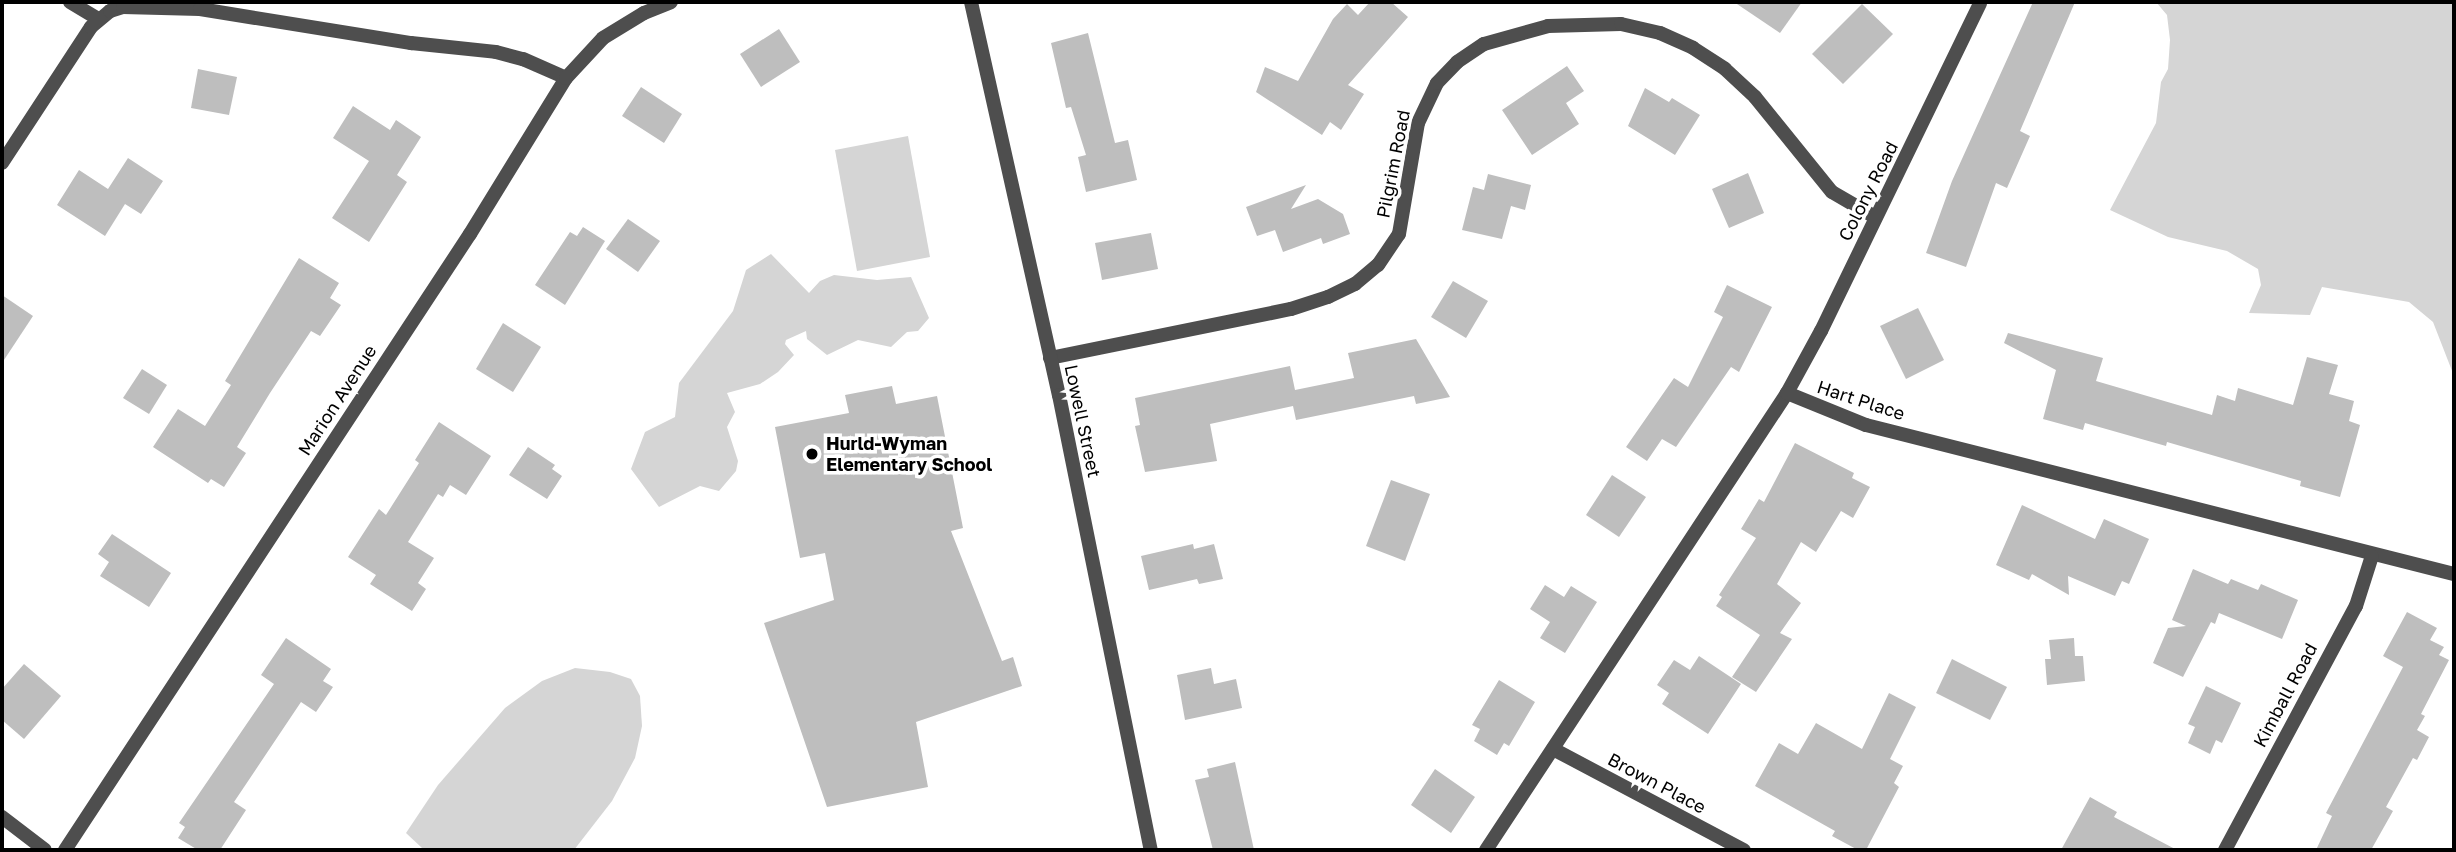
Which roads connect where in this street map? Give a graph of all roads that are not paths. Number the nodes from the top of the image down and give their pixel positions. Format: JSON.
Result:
{"nodes":[{"id":1,"x":70,"y":2,"type":"edge"},
{"id":2,"x":671,"y":2,"type":"edge"},
{"id":3,"x":971,"y":2,"type":"edge"},
{"id":4,"x":1980,"y":5,"type":"dead end"},
{"id":5,"x":98,"y":19,"type":"junction"},
{"id":6,"x":566,"y":78,"type":"junction"},
{"id":7,"x":2,"y":163,"type":"edge"},
{"id":8,"x":1875,"y":217,"type":"junction"},
{"id":9,"x":1050,"y":358,"type":"junction"},
{"id":10,"x":1787,"y":393,"type":"junction"},
{"id":11,"x":2372,"y":556,"type":"junction"},
{"id":12,"x":2454,"y":574,"type":"edge"},
{"id":13,"x":1553,"y":749,"type":"junction"},
{"id":14,"x":2,"y":817,"type":"edge"},
{"id":15,"x":45,"y":850,"type":"edge"},
{"id":16,"x":65,"y":850,"type":"edge"},
{"id":17,"x":1151,"y":850,"type":"edge"},
{"id":18,"x":1486,"y":850,"type":"edge"},
{"id":19,"x":1744,"y":850,"type":"edge"},
{"id":20,"x":2225,"y":850,"type":"edge"}],
"edges":[{"from":1,"to":5,"type":"street"},
{"from":2,"to":6,"type":"street","name":"Marion Avenue"},
{"from":3,"to":9,"type":"street","name":"Lowell Street"},
{"from":4,"to":8,"type":"street","name":"Colony Road"},
{"from":5,"to":6,"type":"street"},
{"from":5,"to":7,"type":"street"},
{"from":6,"to":16,"type":"street","name":"Marion Avenue"},
{"from":8,"to":9,"type":"street","name":"Pilgrim Road"},
{"from":8,"to":10,"type":"street","name":"Colony Road"},
{"from":9,"to":17,"type":"street","name":"Lowell Street"},
{"from":10,"to":11,"type":"street","name":"Hart Place"},
{"from":10,"to":13,"type":"street"},
{"from":11,"to":12,"type":"street","name":"Hart Place"},
{"from":11,"to":20,"type":"street","name":"Kimball Road"},
{"from":13,"to":18,"type":"street"},
{"from":13,"to":19,"type":"street","name":"Brown Place"},
{"from":14,"to":15,"type":"street"}]}
